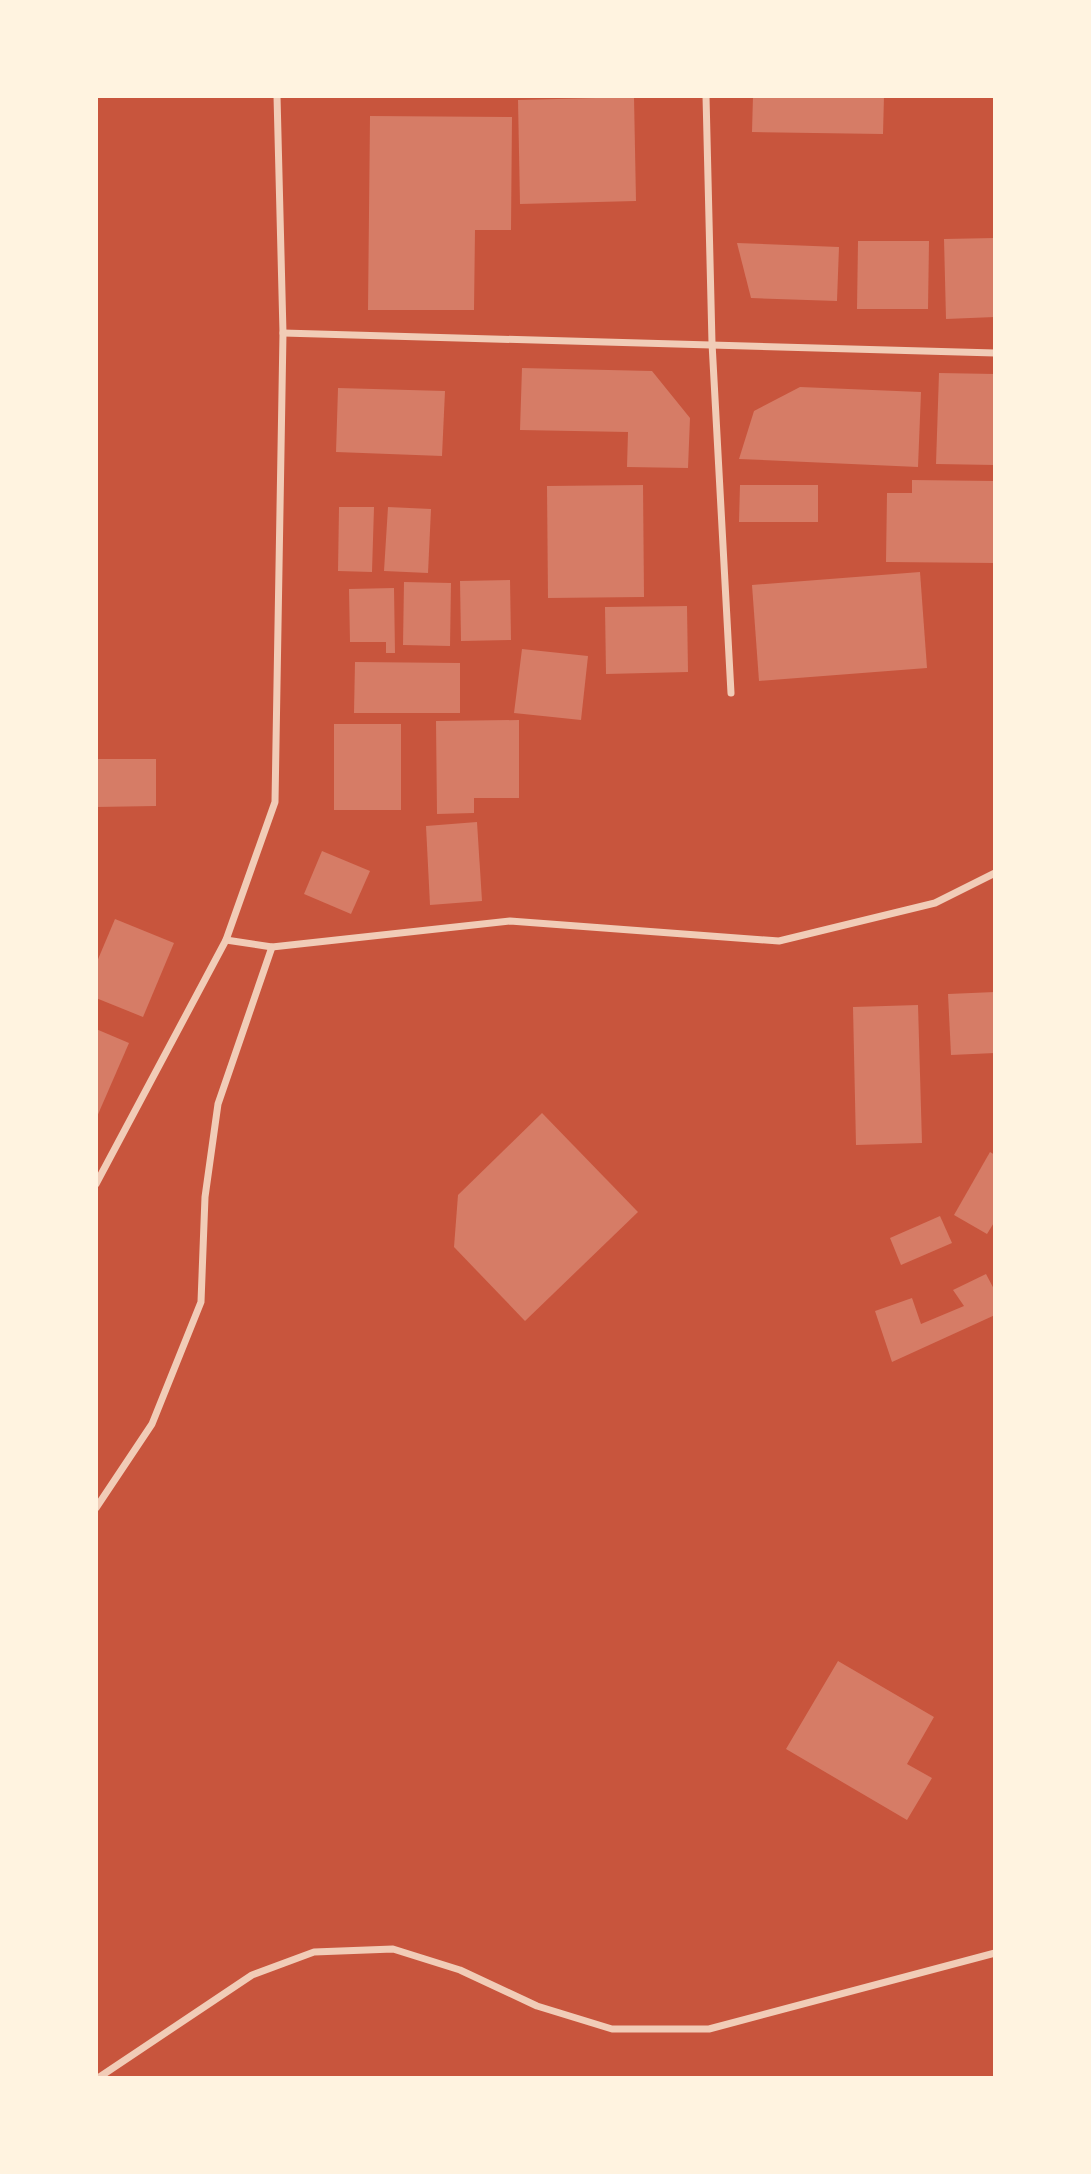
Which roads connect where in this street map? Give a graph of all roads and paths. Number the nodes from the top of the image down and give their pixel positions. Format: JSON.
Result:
{"nodes":[{"id":1,"x":277,"y":96,"type":"edge"},
{"id":2,"x":706,"y":96,"type":"edge"},
{"id":3,"x":283,"y":333,"type":"junction"},
{"id":4,"x":712,"y":343,"type":"junction"},
{"id":5,"x":995,"y":353,"type":"edge"},
{"id":6,"x":731,"y":694,"type":"dead end"},
{"id":7,"x":995,"y":873,"type":"edge"},
{"id":8,"x":226,"y":940,"type":"junction"},
{"id":9,"x":272,"y":947,"type":"junction"},
{"id":10,"x":96,"y":1184,"type":"edge"},
{"id":11,"x":96,"y":1508,"type":"edge"},
{"id":12,"x":995,"y":1953,"type":"edge"},
{"id":13,"x":97,"y":2078,"type":"edge"}],
"edges":[{"from":1,"to":3,"type":"street"},
{"from":2,"to":4,"type":"street"},
{"from":3,"to":4,"type":"street"},
{"from":3,"to":8,"type":"street"},
{"from":4,"to":5,"type":"street"},
{"from":4,"to":6,"type":"street"},
{"from":7,"to":9,"type":"street"},
{"from":8,"to":9,"type":"street"},
{"from":8,"to":10,"type":"street"},
{"from":9,"to":11,"type":"street"},
{"from":12,"to":13,"type":"street"}]}
